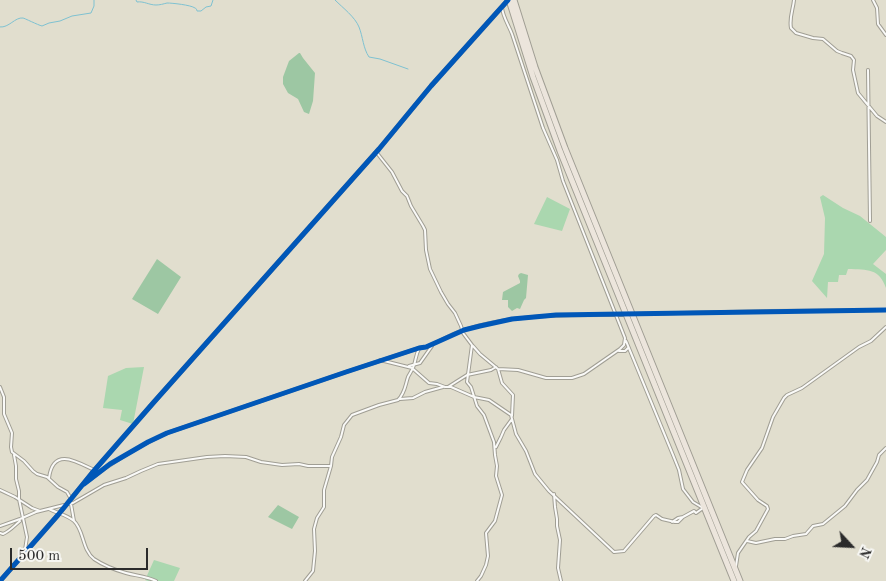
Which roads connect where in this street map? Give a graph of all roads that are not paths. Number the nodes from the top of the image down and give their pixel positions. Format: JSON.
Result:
{"nodes":[{"id":1,"x":509,"y":0,"type":"edge"},
{"id":2,"x":514,"y":0,"type":"edge"},
{"id":3,"x":794,"y":0,"type":"edge"},
{"id":4,"x":873,"y":0,"type":"edge"},
{"id":5,"x":502,"y":7,"type":"junction"},
{"id":6,"x":886,"y":35,"type":"edge"},
{"id":7,"x":868,"y":70,"type":"dead end"},
{"id":8,"x":868,"y":106,"type":"junction"},
{"id":9,"x":886,"y":122,"type":"edge"},
{"id":10,"x":376,"y":152,"type":"junction"},
{"id":11,"x":870,"y":221,"type":"dead end"},
{"id":12,"x":886,"y":310,"type":"edge"},
{"id":13,"x":630,"y":314,"type":"junction"},
{"id":14,"x":616,"y":315,"type":"junction"},
{"id":15,"x":886,"y":327,"type":"edge"},
{"id":16,"x":462,"y":331,"type":"junction"},
{"id":17,"x":625,"y":338,"type":"junction"},
{"id":18,"x":433,"y":344,"type":"junction"},
{"id":19,"x":472,"y":345,"type":"junction"},
{"id":20,"x":419,"y":348,"type":"junction"},
{"id":21,"x":629,"y":348,"type":"junction"},
{"id":22,"x":617,"y":352,"type":"junction"},
{"id":23,"x":380,"y":360,"type":"junction"},
{"id":24,"x":413,"y":367,"type":"junction"},
{"id":25,"x":497,"y":368,"type":"junction"},
{"id":26,"x":467,"y":375,"type":"junction"},
{"id":27,"x":0,"y":387,"type":"edge"},
{"id":28,"x":443,"y":387,"type":"junction"},
{"id":29,"x":448,"y":387,"type":"junction"},
{"id":30,"x":474,"y":398,"type":"junction"},
{"id":31,"x":400,"y":399,"type":"junction"},
{"id":32,"x":512,"y":406,"type":"junction"},
{"id":33,"x":505,"y":411,"type":"junction"},
{"id":34,"x":512,"y":418,"type":"junction"},
{"id":35,"x":886,"y":448,"type":"edge"},
{"id":36,"x":495,"y":449,"type":"junction"},
{"id":37,"x":14,"y":454,"type":"junction"},
{"id":38,"x":331,"y":466,"type":"junction"},
{"id":39,"x":94,"y":470,"type":"junction"},
{"id":40,"x":49,"y":478,"type":"junction"},
{"id":41,"x":84,"y":484,"type":"junction"},
{"id":42,"x":0,"y":490,"type":"edge"},
{"id":43,"x":554,"y":494,"type":"junction"},
{"id":44,"x":19,"y":500,"type":"junction"},
{"id":45,"x":70,"y":502,"type":"junction"},
{"id":46,"x":49,"y":509,"type":"junction"},
{"id":47,"x":704,"y":509,"type":"junction"},
{"id":48,"x":40,"y":511,"type":"junction"},
{"id":49,"x":59,"y":514,"type":"junction"},
{"id":50,"x":23,"y":518,"type":"junction"},
{"id":51,"x":74,"y":521,"type":"junction"},
{"id":52,"x":0,"y":526,"type":"edge"},
{"id":53,"x":0,"y":533,"type":"edge"},
{"id":54,"x":747,"y":541,"type":"junction"},
{"id":55,"x":25,"y":553,"type":"junction"},
{"id":56,"x":734,"y":568,"type":"junction"},
{"id":57,"x":0,"y":581,"type":"edge"},
{"id":58,"x":156,"y":581,"type":"edge"},
{"id":59,"x":305,"y":581,"type":"edge"},
{"id":60,"x":477,"y":581,"type":"edge"},
{"id":61,"x":561,"y":581,"type":"edge"},
{"id":62,"x":734,"y":581,"type":"edge"},
{"id":63,"x":740,"y":581,"type":"edge"}],
"edges":[{"from":1,"to":5,"type":"street"},
{"from":1,"to":13,"type":"highway"},
{"from":2,"to":13,"type":"highway"},
{"from":3,"to":8,"type":"street"},
{"from":4,"to":6,"type":"street"},
{"from":5,"to":10,"type":"street"},
{"from":5,"to":14,"type":"street"},
{"from":7,"to":8,"type":"street"},
{"from":8,"to":9,"type":"street"},
{"from":8,"to":11,"type":"street"},
{"from":10,"to":16,"type":"street"},
{"from":10,"to":39,"type":"street"},
{"from":12,"to":13,"type":"street"},
{"from":13,"to":14,"type":"street"},
{"from":13,"to":47,"type":"highway"},
{"from":13,"to":56,"type":"highway"},
{"from":14,"to":16,"type":"street"},
{"from":14,"to":17,"type":"street"},
{"from":15,"to":54,"type":"street"},
{"from":16,"to":18,"type":"street"},
{"from":16,"to":19,"type":"street"},
{"from":17,"to":21,"type":"street"},
{"from":17,"to":22,"type":"street"},
{"from":18,"to":20,"type":"street"},
{"from":18,"to":24,"type":"street"},
{"from":19,"to":25,"type":"street"},
{"from":19,"to":26,"type":"street"},
{"from":20,"to":23,"type":"street"},
{"from":20,"to":24,"type":"street"},
{"from":21,"to":22,"type":"street"},
{"from":21,"to":47,"type":"street"},
{"from":22,"to":25,"type":"street"},
{"from":23,"to":24,"type":"street"},
{"from":23,"to":41,"type":"street"},
{"from":24,"to":28,"type":"street"},
{"from":24,"to":31,"type":"street"},
{"from":25,"to":26,"type":"street"},
{"from":25,"to":32,"type":"street"},
{"from":26,"to":29,"type":"street"},
{"from":26,"to":30,"type":"street"},
{"from":27,"to":37,"type":"street"},
{"from":28,"to":29,"type":"street"},
{"from":28,"to":31,"type":"street"},
{"from":29,"to":30,"type":"street"},
{"from":30,"to":33,"type":"street"},
{"from":30,"to":36,"type":"street"},
{"from":31,"to":38,"type":"street"},
{"from":32,"to":33,"type":"street"},
{"from":32,"to":34,"type":"street"},
{"from":33,"to":34,"type":"street"},
{"from":34,"to":36,"type":"street"},
{"from":34,"to":43,"type":"street"},
{"from":35,"to":54,"type":"street"},
{"from":36,"to":60,"type":"street"},
{"from":37,"to":40,"type":"street"},
{"from":37,"to":44,"type":"street"},
{"from":38,"to":45,"type":"street"},
{"from":38,"to":59,"type":"street"},
{"from":39,"to":40,"type":"street"},
{"from":39,"to":41,"type":"street"},
{"from":40,"to":45,"type":"street"},
{"from":41,"to":45,"type":"street"},
{"from":42,"to":44,"type":"street"},
{"from":43,"to":47,"type":"street"},
{"from":43,"to":61,"type":"street"},
{"from":44,"to":48,"type":"street"},
{"from":44,"to":50,"type":"street"},
{"from":45,"to":46,"type":"street"},
{"from":45,"to":49,"type":"street"},
{"from":45,"to":51,"type":"street"},
{"from":46,"to":48,"type":"street"},
{"from":46,"to":49,"type":"street"},
{"from":47,"to":62,"type":"highway"},
{"from":48,"to":50,"type":"street"},
{"from":49,"to":51,"type":"street"},
{"from":49,"to":55,"type":"street"},
{"from":50,"to":52,"type":"street"},
{"from":50,"to":53,"type":"street"},
{"from":50,"to":55,"type":"street"},
{"from":51,"to":58,"type":"street"},
{"from":54,"to":56,"type":"street"},
{"from":55,"to":57,"type":"street"},
{"from":56,"to":63,"type":"highway"}]}
